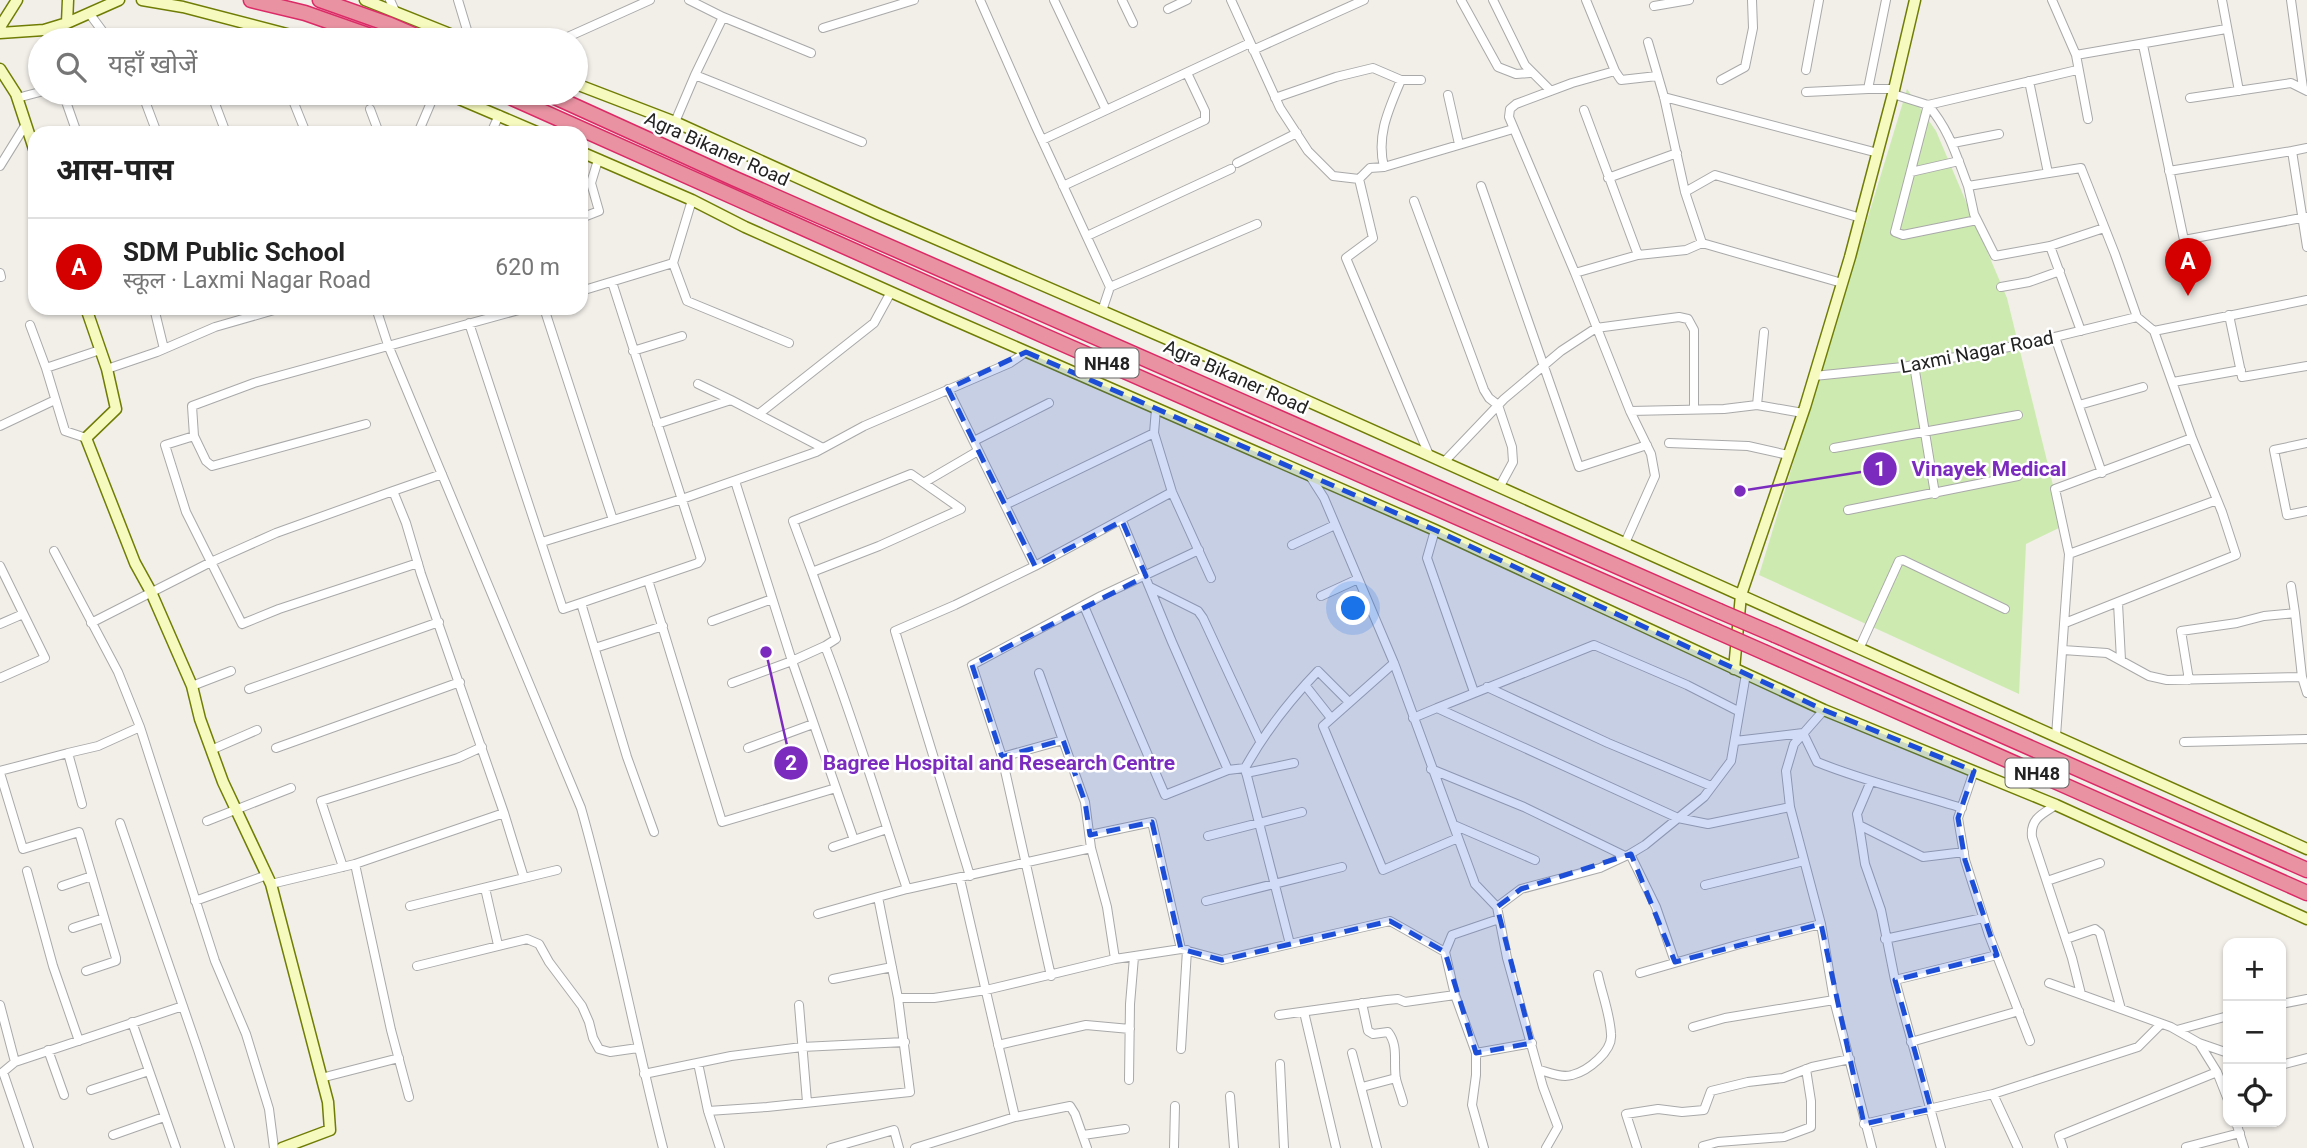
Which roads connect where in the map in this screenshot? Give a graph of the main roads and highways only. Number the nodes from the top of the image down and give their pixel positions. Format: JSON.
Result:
{"nodes":[{"id":1,"x":251,"y":0,"type":"edge"},
{"id":2,"x":320,"y":0,"type":"edge"},
{"id":3,"x":347,"y":28,"type":"edge"},
{"id":4,"x":396,"y":28,"type":"edge"},
{"id":5,"x":529,"y":105,"type":"edge"},
{"id":6,"x":573,"y":105,"type":"edge"},
{"id":7,"x":577,"y":126,"type":"edge"},
{"id":8,"x":588,"y":131,"type":"edge"},
{"id":9,"x":2307,"y":870,"type":"edge"},
{"id":10,"x":2307,"y":893,"type":"edge"}],
"edges":[{"from":1,"to":3,"type":"highway"},
{"from":2,"to":4,"type":"highway"},
{"from":5,"to":7,"type":"highway","number":"NH48","bridge":true},
{"from":6,"to":9,"type":"highway","name":"Agra Bikaner Road","number":"NH48","bridge":true},
{"from":8,"to":10,"type":"highway","number":"NH48","bridge":true}]}
